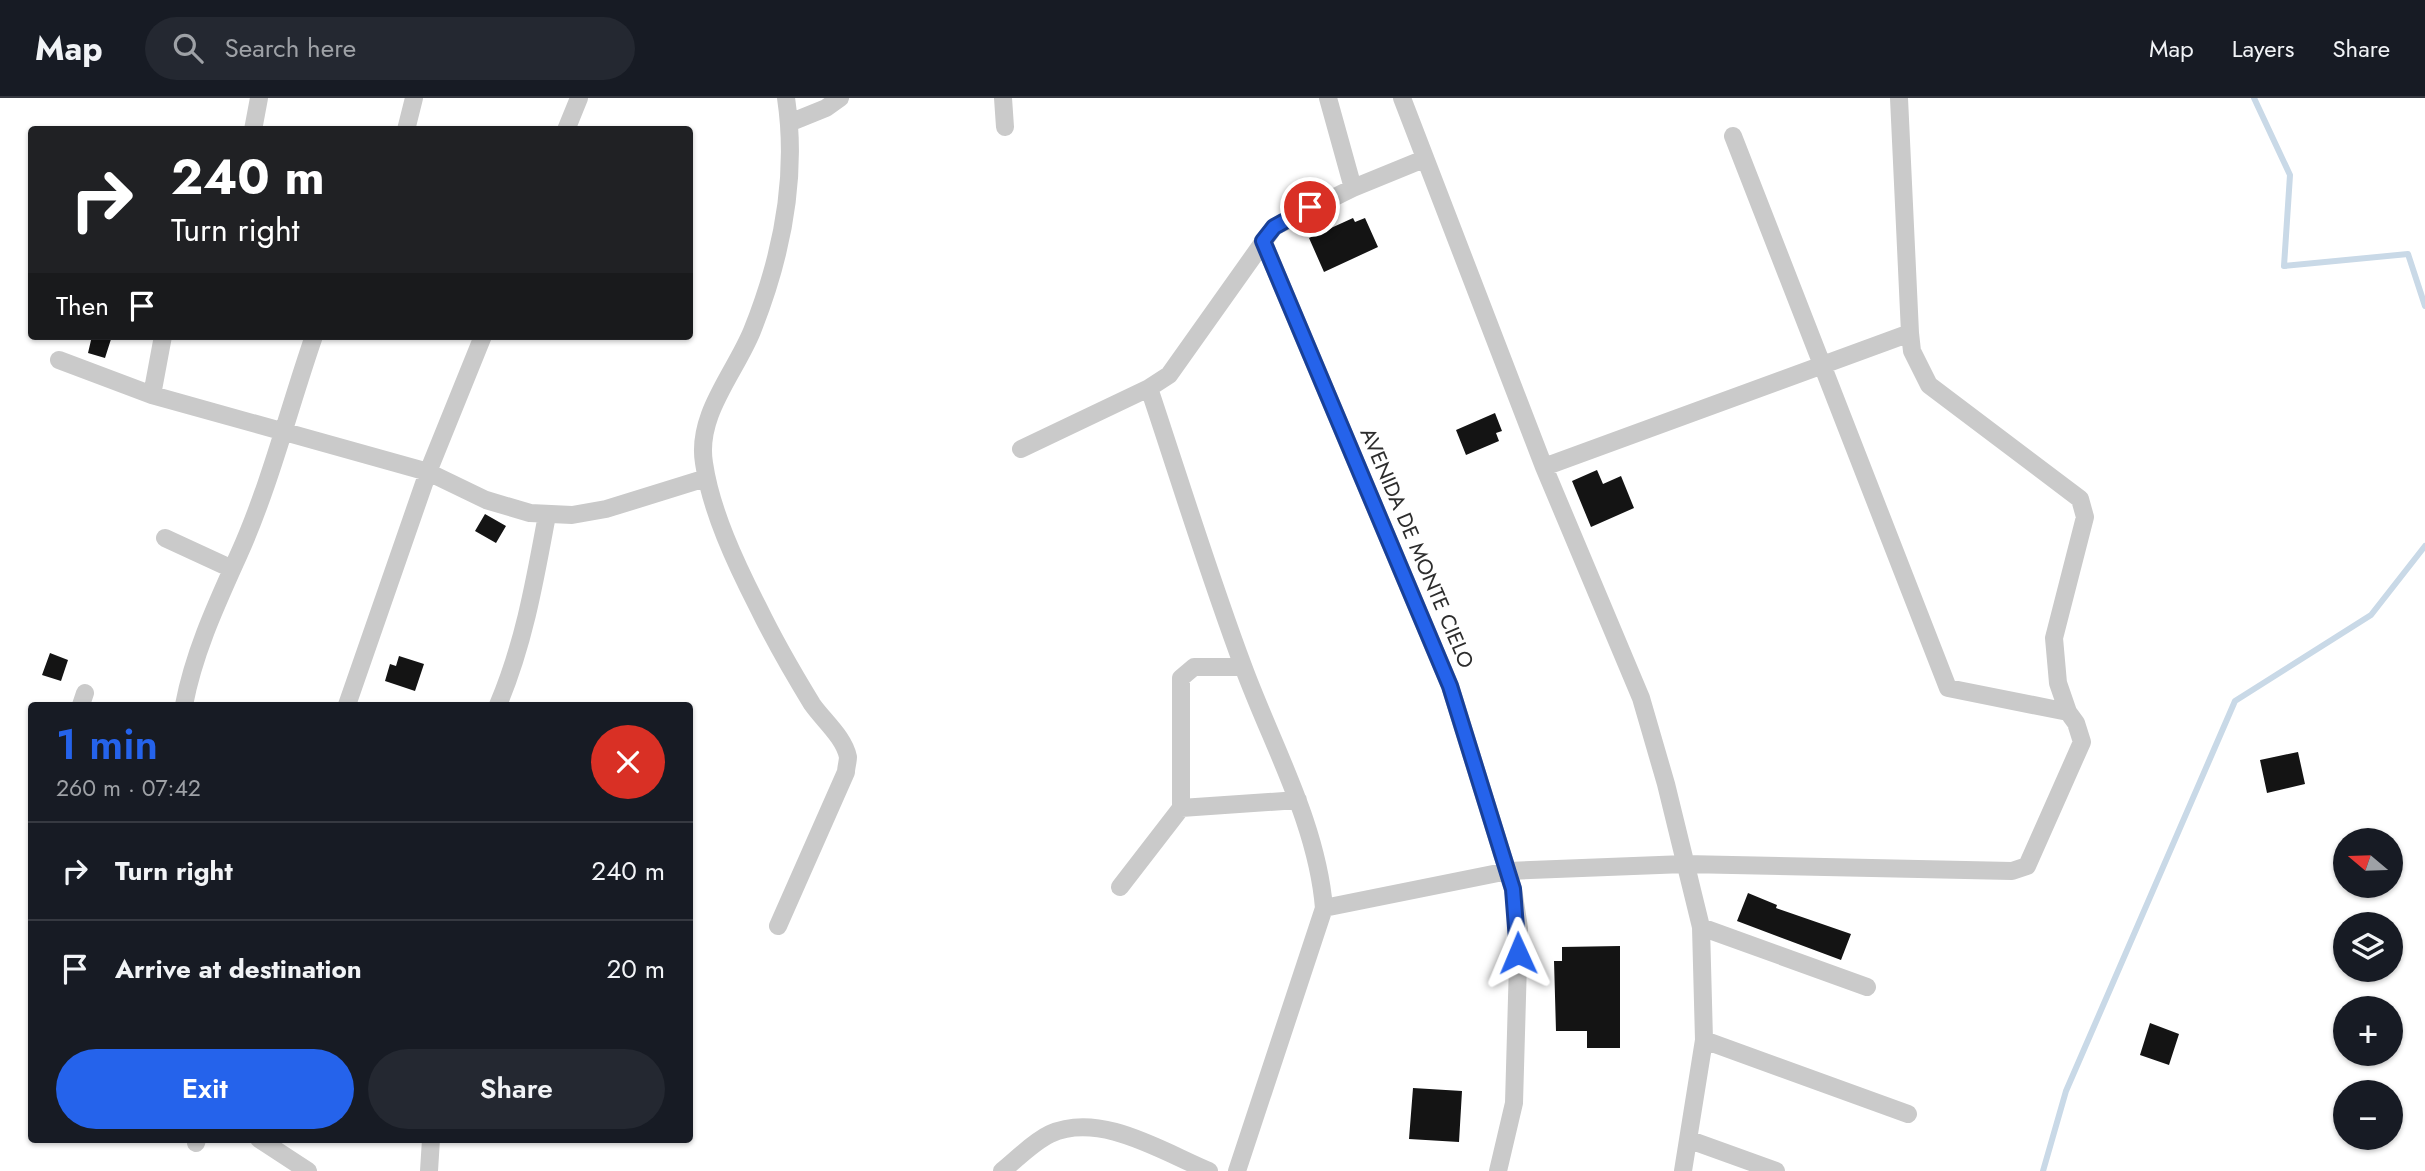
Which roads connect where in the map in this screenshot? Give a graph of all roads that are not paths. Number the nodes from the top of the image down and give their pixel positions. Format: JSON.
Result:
{"nodes":[{"id":1,"x":258,"y":98,"type":"edge"},
{"id":2,"x":414,"y":98,"type":"edge"},
{"id":3,"x":579,"y":98,"type":"edge"},
{"id":4,"x":786,"y":98,"type":"edge"},
{"id":5,"x":840,"y":98,"type":"edge"},
{"id":6,"x":1003,"y":98,"type":"edge"},
{"id":7,"x":1328,"y":98,"type":"edge"},
{"id":8,"x":1402,"y":98,"type":"edge"},
{"id":9,"x":1899,"y":98,"type":"edge"},
{"id":10,"x":789,"y":123,"type":"junction"},
{"id":11,"x":254,"y":126,"type":"edge"},
{"id":12,"x":407,"y":126,"type":"edge"},
{"id":13,"x":568,"y":126,"type":"edge"},
{"id":14,"x":1005,"y":127,"type":"dead end"},
{"id":15,"x":1733,"y":136,"type":"dead end"},
{"id":16,"x":1424,"y":159,"type":"junction"},
{"id":17,"x":1353,"y":188,"type":"junction"},
{"id":18,"x":1263,"y":241,"type":"junction"},
{"id":19,"x":1910,"y":333,"type":"junction"},
{"id":20,"x":162,"y":340,"type":"edge"},
{"id":21,"x":313,"y":340,"type":"edge"},
{"id":22,"x":481,"y":340,"type":"edge"},
{"id":23,"x":58,"y":360,"type":"dead end"},
{"id":24,"x":1822,"y":365,"type":"junction"},
{"id":25,"x":1149,"y":388,"type":"junction"},
{"id":26,"x":152,"y":395,"type":"junction"},
{"id":27,"x":282,"y":430,"type":"junction"},
{"id":28,"x":1021,"y":449,"type":"dead end"},
{"id":29,"x":1544,"y":467,"type":"junction"},
{"id":30,"x":428,"y":472,"type":"junction"},
{"id":31,"x":706,"y":478,"type":"junction"},
{"id":32,"x":547,"y":515,"type":"junction"},
{"id":33,"x":165,"y":538,"type":"dead end"},
{"id":34,"x":230,"y":568,"type":"junction"},
{"id":35,"x":1243,"y":667,"type":"junction"},
{"id":36,"x":185,"y":702,"type":"edge"},
{"id":37,"x":348,"y":702,"type":"edge"},
{"id":38,"x":499,"y":702,"type":"edge"},
{"id":39,"x":2068,"y":712,"type":"junction"},
{"id":40,"x":1298,"y":800,"type":"junction"},
{"id":41,"x":1181,"y":808,"type":"junction"},
{"id":42,"x":1685,"y":864,"type":"junction"},
{"id":43,"x":1508,"y":871,"type":"junction"},
{"id":44,"x":1120,"y":887,"type":"dead end"},
{"id":45,"x":1324,"y":908,"type":"junction"},
{"id":46,"x":778,"y":926,"type":"dead end"},
{"id":47,"x":1701,"y":927,"type":"junction"},
{"id":48,"x":1867,"y":987,"type":"dead end"},
{"id":49,"x":1704,"y":1040,"type":"junction"},
{"id":50,"x":1908,"y":1114,"type":"dead end"},
{"id":51,"x":1690,"y":1140,"type":"junction"},
{"id":52,"x":264,"y":1143,"type":"edge"},
{"id":53,"x":431,"y":1143,"type":"edge"},
{"id":54,"x":308,"y":1171,"type":"edge"},
{"id":55,"x":429,"y":1171,"type":"edge"},
{"id":56,"x":1003,"y":1171,"type":"edge"},
{"id":57,"x":1209,"y":1171,"type":"edge"},
{"id":58,"x":1237,"y":1171,"type":"edge"},
{"id":59,"x":1498,"y":1171,"type":"edge"},
{"id":60,"x":1683,"y":1171,"type":"edge"},
{"id":61,"x":1776,"y":1171,"type":"edge"}],
"edges":[{"from":1,"to":11,"type":"street"},
{"from":2,"to":12,"type":"street"},
{"from":3,"to":13,"type":"street"},
{"from":4,"to":10,"type":"street"},
{"from":5,"to":10,"type":"street"},
{"from":6,"to":14,"type":"street"},
{"from":7,"to":17,"type":"street"},
{"from":8,"to":16,"type":"street"},
{"from":9,"to":19,"type":"street"},
{"from":10,"to":31,"type":"street"},
{"from":15,"to":24,"type":"street"},
{"from":16,"to":17,"type":"street"},
{"from":16,"to":29,"type":"street"},
{"from":17,"to":18,"type":"street"},
{"from":18,"to":25,"type":"street"},
{"from":18,"to":43,"type":"street","name":"AVENIDA DE MONTE CIELO"},
{"from":19,"to":24,"type":"street"},
{"from":19,"to":39,"type":"street"},
{"from":20,"to":26,"type":"street"},
{"from":21,"to":27,"type":"street"},
{"from":22,"to":30,"type":"street"},
{"from":23,"to":26,"type":"street"},
{"from":24,"to":29,"type":"street"},
{"from":24,"to":39,"type":"street"},
{"from":25,"to":28,"type":"street"},
{"from":25,"to":35,"type":"street"},
{"from":26,"to":27,"type":"street"},
{"from":27,"to":30,"type":"street"},
{"from":27,"to":34,"type":"street"},
{"from":29,"to":42,"type":"street"},
{"from":30,"to":32,"type":"street"},
{"from":30,"to":37,"type":"street"},
{"from":31,"to":32,"type":"street"},
{"from":31,"to":46,"type":"street"},
{"from":32,"to":38,"type":"street"},
{"from":33,"to":34,"type":"street"},
{"from":34,"to":36,"type":"street"},
{"from":35,"to":40,"type":"street"},
{"from":35,"to":41,"type":"street"},
{"from":39,"to":42,"type":"street"},
{"from":40,"to":41,"type":"street"},
{"from":40,"to":45,"type":"street"},
{"from":41,"to":44,"type":"street"},
{"from":42,"to":43,"type":"street"},
{"from":42,"to":47,"type":"street"},
{"from":43,"to":45,"type":"street"},
{"from":43,"to":59,"type":"street","name":"AVENIDA DE MONTE CIELO"},
{"from":45,"to":58,"type":"street"},
{"from":47,"to":48,"type":"street"},
{"from":47,"to":49,"type":"street"},
{"from":49,"to":50,"type":"street"},
{"from":49,"to":51,"type":"street"},
{"from":51,"to":60,"type":"street"},
{"from":51,"to":61,"type":"street"},
{"from":52,"to":54,"type":"street"},
{"from":53,"to":55,"type":"street"},
{"from":56,"to":57,"type":"street"}]}
